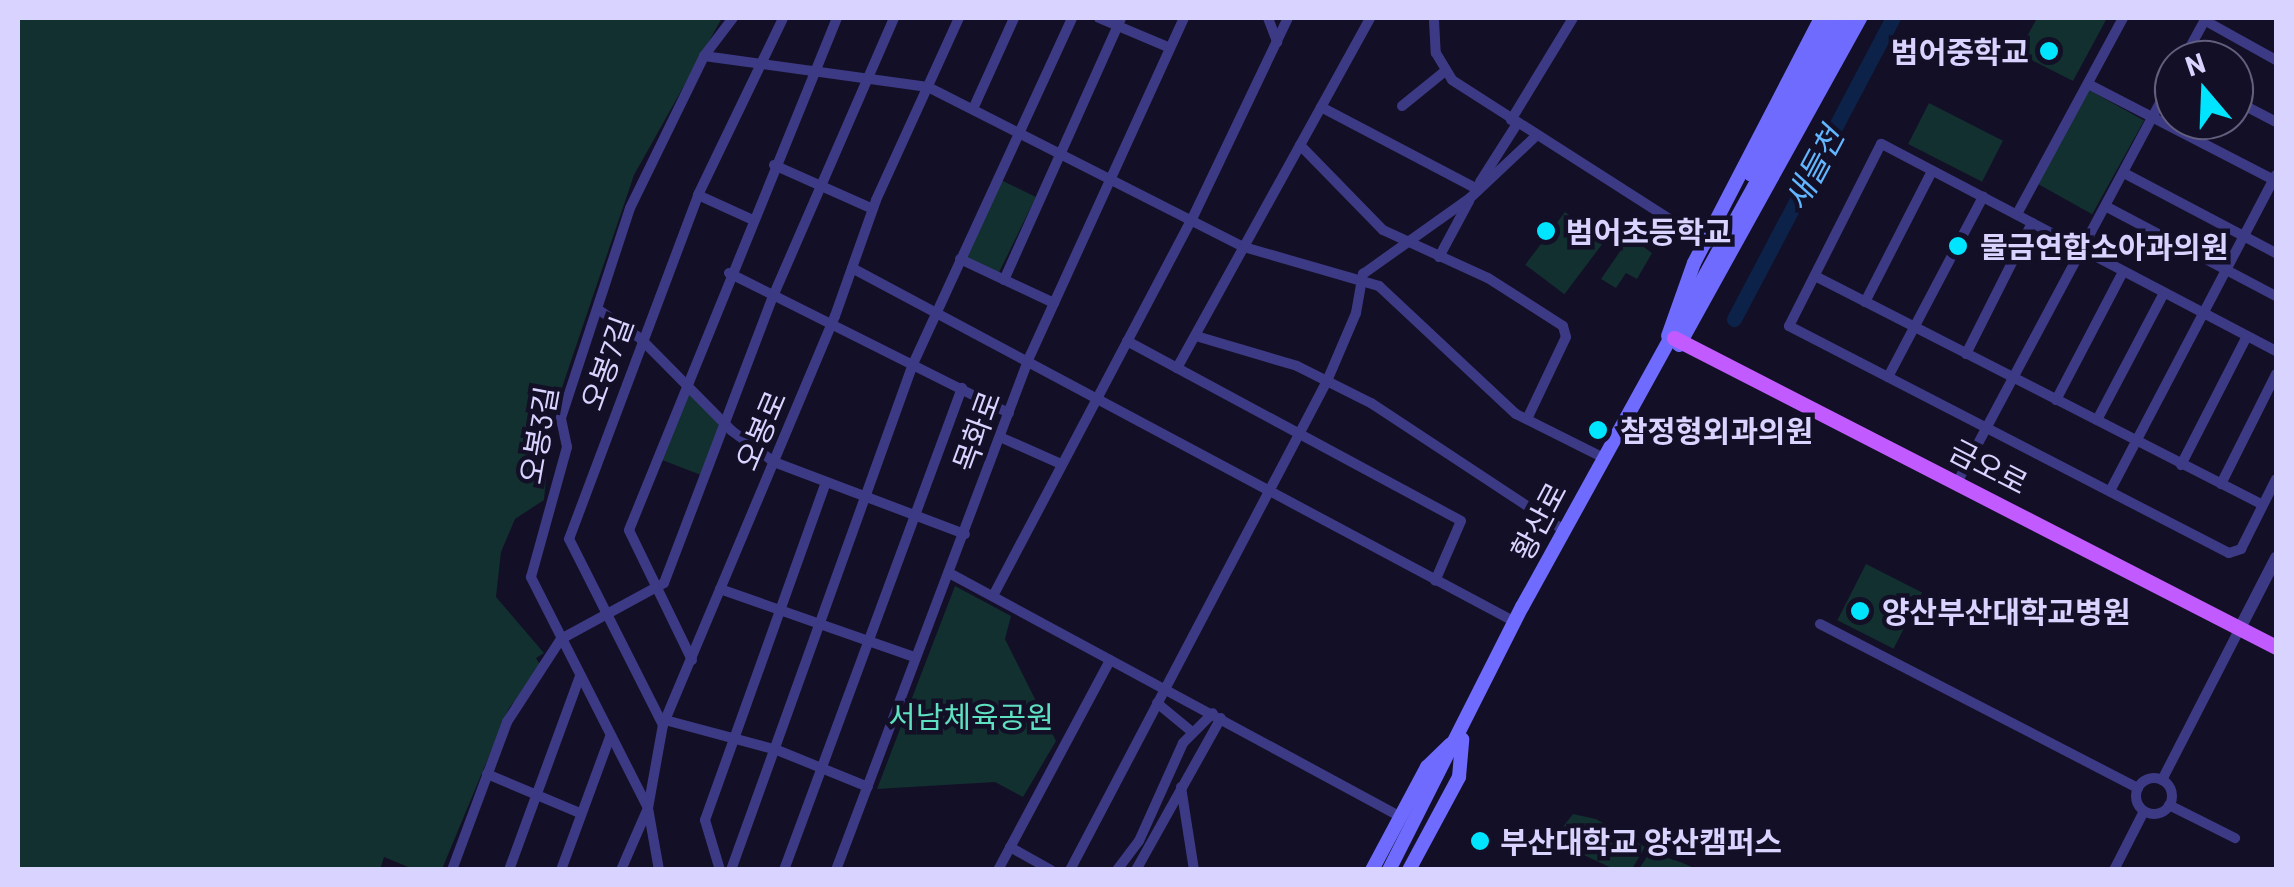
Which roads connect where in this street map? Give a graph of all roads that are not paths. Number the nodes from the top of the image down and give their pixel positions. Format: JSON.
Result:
{"nodes":[{"id":1,"x":733,"y":18,"type":"edge"},
{"id":2,"x":783,"y":18,"type":"edge"},
{"id":3,"x":837,"y":18,"type":"edge"},
{"id":4,"x":894,"y":18,"type":"edge"},
{"id":5,"x":959,"y":18,"type":"edge"},
{"id":6,"x":1014,"y":18,"type":"edge"},
{"id":7,"x":1072,"y":18,"type":"edge"},
{"id":8,"x":1100,"y":18,"type":"edge"},
{"id":9,"x":1184,"y":18,"type":"edge"},
{"id":10,"x":1268,"y":18,"type":"edge"},
{"id":11,"x":1288,"y":18,"type":"edge"},
{"id":12,"x":1370,"y":18,"type":"edge"},
{"id":13,"x":1432,"y":18,"type":"edge"},
{"id":14,"x":1573,"y":18,"type":"edge"},
{"id":15,"x":1822,"y":18,"type":"edge"},
{"id":16,"x":1834,"y":18,"type":"edge"},
{"id":17,"x":1847,"y":18,"type":"edge"},
{"id":18,"x":1860,"y":18,"type":"edge"},
{"id":19,"x":2122,"y":18,"type":"edge"},
{"id":20,"x":2205,"y":19,"type":"edge"},
{"id":21,"x":1119,"y":21,"type":"edge"},
{"id":22,"x":1277,"y":42,"type":"junction"},
{"id":23,"x":1170,"y":48,"type":"junction"},
{"id":24,"x":704,"y":56,"type":"junction"},
{"id":25,"x":2276,"y":60,"type":"edge"},
{"id":26,"x":758,"y":66,"type":"junction"},
{"id":27,"x":812,"y":71,"type":"junction"},
{"id":28,"x":1445,"y":71,"type":"junction"},
{"id":29,"x":867,"y":80,"type":"junction"},
{"id":30,"x":2088,"y":84,"type":"junction"},
{"id":31,"x":928,"y":87,"type":"junction"},
{"id":32,"x":1402,"y":106,"type":"dead end"},
{"id":33,"x":1322,"y":107,"type":"junction"},
{"id":34,"x":974,"y":108,"type":"junction"},
{"id":35,"x":2154,"y":117,"type":"joint"},
{"id":36,"x":1514,"y":122,"type":"junction"},
{"id":37,"x":1016,"y":129,"type":"junction"},
{"id":38,"x":1536,"y":136,"type":"junction"},
{"id":39,"x":2199,"y":140,"type":"edge"},
{"id":40,"x":1300,"y":146,"type":"junction"},
{"id":41,"x":1060,"y":150,"type":"junction"},
{"id":42,"x":774,"y":165,"type":"junction"},
{"id":43,"x":1932,"y":171,"type":"junction"},
{"id":44,"x":2124,"y":172,"type":"junction"},
{"id":45,"x":1112,"y":175,"type":"junction"},
{"id":46,"x":2276,"y":179,"type":"edge"},
{"id":47,"x":820,"y":188,"type":"junction"},
{"id":48,"x":1475,"y":192,"type":"junction"},
{"id":49,"x":698,"y":195,"type":"junction"},
{"id":50,"x":1983,"y":197,"type":"junction"},
{"id":51,"x":1741,"y":202,"type":"junction"},
{"id":52,"x":2107,"y":207,"type":"junction"},
{"id":53,"x":873,"y":209,"type":"junction"},
{"id":54,"x":2017,"y":214,"type":"junction"},
{"id":55,"x":751,"y":219,"type":"junction"},
{"id":56,"x":1192,"y":220,"type":"junction"},
{"id":57,"x":2032,"y":222,"type":"junction"},
{"id":58,"x":2245,"y":235,"type":"junction"},
{"id":59,"x":1403,"y":242,"type":"junction"},
{"id":60,"x":1711,"y":246,"type":"junction"},
{"id":61,"x":1244,"y":247,"type":"junction"},
{"id":62,"x":2084,"y":248,"type":"junction"},
{"id":63,"x":2276,"y":252,"type":"edge"},
{"id":64,"x":1439,"y":257,"type":"junction"},
{"id":65,"x":960,"y":259,"type":"junction"},
{"id":66,"x":852,"y":268,"type":"junction"},
{"id":67,"x":2226,"y":270,"type":"junction"},
{"id":68,"x":2124,"y":272,"type":"junction"},
{"id":69,"x":729,"y":273,"type":"junction"},
{"id":70,"x":1815,"y":276,"type":"junction"},
{"id":71,"x":1004,"y":280,"type":"junction"},
{"id":72,"x":1364,"y":284,"type":"junction"},
{"id":73,"x":2164,"y":293,"type":"junction"},
{"id":74,"x":2276,"y":296,"type":"edge"},
{"id":75,"x":772,"y":297,"type":"junction"},
{"id":76,"x":1865,"y":302,"type":"junction"},
{"id":77,"x":1054,"y":304,"type":"junction"},
{"id":78,"x":599,"y":310,"type":"junction"},
{"id":79,"x":938,"y":312,"type":"junction"},
{"id":80,"x":2204,"y":313,"type":"junction"},
{"id":81,"x":832,"y":326,"type":"junction"},
{"id":82,"x":1915,"y":328,"type":"junction"},
{"id":83,"x":1196,"y":336,"type":"junction"},
{"id":84,"x":2247,"y":336,"type":"junction"},
{"id":85,"x":640,"y":339,"type":"junction"},
{"id":86,"x":1678,"y":340,"type":"junction"},
{"id":87,"x":1127,"y":341,"type":"junction"},
{"id":88,"x":2276,"y":352,"type":"edge"},
{"id":89,"x":1966,"y":354,"type":"junction"},
{"id":90,"x":1662,"y":357,"type":"junction"},
{"id":91,"x":912,"y":364,"type":"junction"},
{"id":92,"x":1027,"y":364,"type":"junction"},
{"id":93,"x":1177,"y":368,"type":"junction"},
{"id":94,"x":2276,"y":374,"type":"edge"},
{"id":95,"x":1888,"y":376,"type":"junction"},
{"id":96,"x":2012,"y":378,"type":"junction"},
{"id":97,"x":1326,"y":381,"type":"junction"},
{"id":98,"x":684,"y":382,"type":"junction"},
{"id":99,"x":962,"y":388,"type":"junction"},
{"id":100,"x":1096,"y":399,"type":"junction"},
{"id":101,"x":2056,"y":400,"type":"junction"},
{"id":102,"x":1009,"y":413,"type":"junction"},
{"id":103,"x":1526,"y":420,"type":"junction"},
{"id":104,"x":2097,"y":420,"type":"junction"},
{"id":105,"x":725,"y":424,"type":"junction"},
{"id":106,"x":1986,"y":428,"type":"junction"},
{"id":107,"x":1298,"y":434,"type":"junction"},
{"id":108,"x":1000,"y":437,"type":"junction"},
{"id":109,"x":2137,"y":440,"type":"junction"},
{"id":110,"x":1604,"y":458,"type":"junction"},
{"id":111,"x":774,"y":462,"type":"junction"},
{"id":112,"x":1061,"y":464,"type":"junction"},
{"id":113,"x":2181,"y":465,"type":"junction"},
{"id":114,"x":2276,"y":479,"type":"edge"},
{"id":115,"x":826,"y":482,"type":"junction"},
{"id":116,"x":1958,"y":482,"type":"junction"},
{"id":117,"x":2221,"y":484,"type":"junction"},
{"id":118,"x":2110,"y":491,"type":"junction"},
{"id":119,"x":1266,"y":492,"type":"junction"},
{"id":120,"x":868,"y":498,"type":"junction"},
{"id":121,"x":2264,"y":505,"type":"junction"},
{"id":122,"x":916,"y":516,"type":"junction"},
{"id":123,"x":1564,"y":531,"type":"junction"},
{"id":124,"x":964,"y":534,"type":"junction"},
{"id":125,"x":2276,"y":558,"type":"edge"},
{"id":126,"x":950,"y":574,"type":"junction"},
{"id":127,"x":1434,"y":581,"type":"junction"},
{"id":128,"x":655,"y":588,"type":"junction"},
{"id":129,"x":720,"y":590,"type":"junction"},
{"id":130,"x":992,"y":596,"type":"junction"},
{"id":131,"x":776,"y":610,"type":"junction"},
{"id":132,"x":605,"y":616,"type":"junction"},
{"id":133,"x":1514,"y":622,"type":"junction"},
{"id":134,"x":1820,"y":624,"type":"dead end"},
{"id":135,"x":817,"y":626,"type":"junction"},
{"id":136,"x":2240,"y":628,"type":"junction"},
{"id":137,"x":562,"y":638,"type":"junction"},
{"id":138,"x":866,"y":642,"type":"junction"},
{"id":139,"x":2276,"y":647,"type":"edge"},
{"id":140,"x":912,"y":656,"type":"junction"},
{"id":141,"x":692,"y":660,"type":"junction"},
{"id":142,"x":1110,"y":660,"type":"junction"},
{"id":143,"x":580,"y":676,"type":"junction"},
{"id":144,"x":1165,"y":688,"type":"junction"},
{"id":145,"x":1157,"y":704,"type":"junction"},
{"id":146,"x":1217,"y":716,"type":"junction"},
{"id":147,"x":664,"y":723,"type":"junction"},
{"id":148,"x":1191,"y":732,"type":"junction"},
{"id":149,"x":1462,"y":734,"type":"junction"},
{"id":150,"x":730,"y":736,"type":"junction"},
{"id":151,"x":610,"y":738,"type":"junction"},
{"id":152,"x":777,"y":750,"type":"junction"},
{"id":153,"x":819,"y":766,"type":"junction"},
{"id":154,"x":487,"y":774,"type":"junction"},
{"id":155,"x":1172,"y":774,"type":"junction"},
{"id":156,"x":2162,"y":780,"type":"junction"},
{"id":157,"x":868,"y":787,"type":"junction"},
{"id":158,"x":1182,"y":788,"type":"junction"},
{"id":159,"x":2138,"y":788,"type":"junction"},
{"id":160,"x":535,"y":794,"type":"junction"},
{"id":161,"x":2170,"y":805,"type":"junction"},
{"id":162,"x":648,"y":808,"type":"junction"},
{"id":163,"x":2144,"y":811,"type":"junction"},
{"id":164,"x":580,"y":812,"type":"junction"},
{"id":165,"x":1401,"y":816,"type":"junction"},
{"id":166,"x":2234,"y":838,"type":"dead end"},
{"id":167,"x":1010,"y":846,"type":"junction"},
{"id":168,"x":452,"y":870,"type":"edge"},
{"id":169,"x":509,"y":870,"type":"edge"},
{"id":170,"x":561,"y":870,"type":"edge"},
{"id":171,"x":621,"y":870,"type":"edge"},
{"id":172,"x":659,"y":870,"type":"edge"},
{"id":173,"x":720,"y":870,"type":"edge"},
{"id":174,"x":731,"y":870,"type":"edge"},
{"id":175,"x":784,"y":870,"type":"edge"},
{"id":176,"x":836,"y":870,"type":"edge"},
{"id":177,"x":998,"y":870,"type":"edge"},
{"id":178,"x":1051,"y":870,"type":"edge"},
{"id":179,"x":1070,"y":870,"type":"edge"},
{"id":180,"x":1117,"y":870,"type":"edge"},
{"id":181,"x":1136,"y":870,"type":"edge"},
{"id":182,"x":1194,"y":870,"type":"edge"},
{"id":183,"x":1372,"y":870,"type":"edge"},
{"id":184,"x":1389,"y":870,"type":"edge"},
{"id":185,"x":1408,"y":870,"type":"edge"},
{"id":186,"x":2114,"y":870,"type":"edge"}],
"edges":[{"from":1,"to":24,"type":"street","name":"오봉3길"},
{"from":2,"to":26,"type":"street","name":"오봉7길"},
{"from":3,"to":27,"type":"street"},
{"from":4,"to":29,"type":"street"},
{"from":5,"to":31,"type":"street","name":"오봉로"},
{"from":6,"to":34,"type":"street"},
{"from":7,"to":37,"type":"street"},
{"from":8,"to":21,"type":"street"},
{"from":9,"to":23,"type":"street","name":"목화로"},
{"from":10,"to":22,"type":"street"},
{"from":11,"to":22,"type":"street"},
{"from":12,"to":33,"type":"street"},
{"from":13,"to":28,"type":"street"},
{"from":14,"to":36,"type":"street"},
{"from":15,"to":60,"type":"main road"},
{"from":16,"to":51,"type":"main road","name":"황산로"},
{"from":17,"to":51,"type":"main road","name":"황산로"},
{"from":18,"to":86,"type":"main road"},
{"from":19,"to":30,"type":"street"},
{"from":20,"to":25,"type":"street"},
{"from":21,"to":23,"type":"street"},
{"from":21,"to":41,"type":"street"},
{"from":22,"to":56,"type":"street"},
{"from":23,"to":45,"type":"street","name":"목화로"},
{"from":24,"to":26,"type":"street"},
{"from":24,"to":78,"type":"street","name":"오봉3길"},
{"from":26,"to":27,"type":"street"},
{"from":26,"to":49,"type":"street","name":"오봉7길"},
{"from":27,"to":29,"type":"street"},
{"from":27,"to":42,"type":"street"},
{"from":28,"to":32,"type":"street"},
{"from":28,"to":36,"type":"street"},
{"from":29,"to":31,"type":"street"},
{"from":29,"to":47,"type":"street"},
{"from":30,"to":35,"type":"street"},
{"from":30,"to":54,"type":"street"},
{"from":31,"to":34,"type":"street"},
{"from":31,"to":53,"type":"street","name":"오봉로"},
{"from":33,"to":40,"type":"street"},
{"from":33,"to":48,"type":"street"},
{"from":34,"to":37,"type":"street"},
{"from":35,"to":44,"type":"street"},
{"from":36,"to":38,"type":"street"},
{"from":36,"to":48,"type":"street"},
{"from":37,"to":41,"type":"street"},
{"from":37,"to":65,"type":"street"},
{"from":38,"to":48,"type":"street"},
{"from":38,"to":60,"type":"street"},
{"from":39,"to":46,"type":"street"},
{"from":40,"to":59,"type":"street"},
{"from":40,"to":61,"type":"street"},
{"from":41,"to":45,"type":"street"},
{"from":41,"to":71,"type":"street"},
{"from":42,"to":47,"type":"street"},
{"from":42,"to":55,"type":"street"},
{"from":43,"to":50,"type":"street"},
{"from":43,"to":70,"type":"street"},
{"from":43,"to":76,"type":"street"},
{"from":44,"to":52,"type":"street"},
{"from":44,"to":58,"type":"street"},
{"from":45,"to":56,"type":"street"},
{"from":45,"to":77,"type":"street","name":"목화로"},
{"from":46,"to":58,"type":"street"},
{"from":47,"to":53,"type":"street"},
{"from":47,"to":75,"type":"street"},
{"from":48,"to":59,"type":"street"},
{"from":48,"to":64,"type":"street"},
{"from":49,"to":55,"type":"street"},
{"from":49,"to":85,"type":"street","name":"오봉7길"},
{"from":50,"to":54,"type":"street"},
{"from":50,"to":82,"type":"street"},
{"from":51,"to":60,"type":"main road","name":"황산로"},
{"from":52,"to":62,"type":"street"},
{"from":52,"to":67,"type":"street"},
{"from":53,"to":66,"type":"street","name":"오봉로"},
{"from":54,"to":57,"type":"street"},
{"from":55,"to":69,"type":"street"},
{"from":56,"to":61,"type":"street"},
{"from":56,"to":87,"type":"street"},
{"from":57,"to":62,"type":"street"},
{"from":57,"to":89,"type":"street"},
{"from":58,"to":63,"type":"street"},
{"from":58,"to":67,"type":"street"},
{"from":59,"to":64,"type":"street"},
{"from":59,"to":72,"type":"street"},
{"from":60,"to":86,"type":"main road","name":"황산로"},
{"from":60,"to":90,"type":"main road"},
{"from":61,"to":72,"type":"street"},
{"from":61,"to":83,"type":"street"},
{"from":62,"to":68,"type":"street"},
{"from":62,"to":96,"type":"street"},
{"from":64,"to":103,"type":"street"},
{"from":65,"to":71,"type":"street"},
{"from":65,"to":79,"type":"street"},
{"from":66,"to":79,"type":"street"},
{"from":66,"to":81,"type":"street","name":"오봉로"},
{"from":67,"to":74,"type":"street"},
{"from":67,"to":80,"type":"street"},
{"from":68,"to":73,"type":"street"},
{"from":68,"to":101,"type":"street"},
{"from":69,"to":75,"type":"street"},
{"from":69,"to":98,"type":"street"},
{"from":70,"to":76,"type":"street"},
{"from":70,"to":95,"type":"street"},
{"from":71,"to":77,"type":"street"},
{"from":72,"to":97,"type":"street"},
{"from":72,"to":103,"type":"street"},
{"from":73,"to":80,"type":"street"},
{"from":73,"to":104,"type":"street"},
{"from":75,"to":81,"type":"street"},
{"from":75,"to":105,"type":"street"},
{"from":76,"to":82,"type":"street"},
{"from":77,"to":92,"type":"street","name":"목화로"},
{"from":78,"to":85,"type":"street"},
{"from":78,"to":137,"type":"street","name":"오봉3길"},
{"from":79,"to":91,"type":"street"},
{"from":79,"to":92,"type":"street"},
{"from":80,"to":84,"type":"street"},
{"from":80,"to":109,"type":"street"},
{"from":81,"to":91,"type":"street"},
{"from":81,"to":111,"type":"street","name":"오봉로"},
{"from":82,"to":89,"type":"street"},
{"from":82,"to":95,"type":"street"},
{"from":83,"to":93,"type":"street"},
{"from":83,"to":97,"type":"street"},
{"from":84,"to":88,"type":"street"},
{"from":84,"to":113,"type":"street"},
{"from":85,"to":98,"type":"street"},
{"from":85,"to":132,"type":"street","name":"오봉7길"},
{"from":86,"to":90,"type":"main road","name":"황산로"},
{"from":86,"to":116,"type":"main road","name":"금오로"},
{"from":87,"to":93,"type":"street"},
{"from":87,"to":100,"type":"street"},
{"from":89,"to":96,"type":"street"},
{"from":90,"to":110,"type":"main road","name":"황산로"},
{"from":91,"to":99,"type":"street"},
{"from":91,"to":120,"type":"street"},
{"from":92,"to":100,"type":"street"},
{"from":92,"to":102,"type":"street","name":"목화로"},
{"from":93,"to":107,"type":"street"},
{"from":94,"to":117,"type":"street"},
{"from":95,"to":106,"type":"street"},
{"from":96,"to":101,"type":"street"},
{"from":96,"to":106,"type":"street"},
{"from":97,"to":107,"type":"street"},
{"from":97,"to":123,"type":"street"},
{"from":98,"to":105,"type":"street"},
{"from":98,"to":128,"type":"street"},
{"from":99,"to":102,"type":"street"},
{"from":99,"to":122,"type":"street"},
{"from":100,"to":112,"type":"street"},
{"from":100,"to":119,"type":"street"},
{"from":101,"to":104,"type":"street"},
{"from":102,"to":108,"type":"street","name":"목화로"},
{"from":103,"to":110,"type":"street"},
{"from":104,"to":109,"type":"street"},
{"from":105,"to":111,"type":"street"},
{"from":105,"to":128,"type":"street"},
{"from":106,"to":116,"type":"street"},
{"from":106,"to":118,"type":"street"},
{"from":107,"to":119,"type":"street"},
{"from":107,"to":127,"type":"street"},
{"from":108,"to":112,"type":"street"},
{"from":108,"to":124,"type":"street","name":"목화로"},
{"from":109,"to":113,"type":"street"},
{"from":109,"to":118,"type":"street"},
{"from":110,"to":123,"type":"main road","name":"황산로"},
{"from":111,"to":115,"type":"street"},
{"from":111,"to":129,"type":"street","name":"오봉로"},
{"from":112,"to":130,"type":"street"},
{"from":113,"to":117,"type":"street"},
{"from":114,"to":121,"type":"street"},
{"from":115,"to":120,"type":"street"},
{"from":115,"to":131,"type":"street"},
{"from":116,"to":136,"type":"main road","name":"금오로"},
{"from":117,"to":121,"type":"street"},
{"from":118,"to":121,"type":"street"},
{"from":119,"to":127,"type":"street"},
{"from":119,"to":144,"type":"street"},
{"from":120,"to":122,"type":"street"},
{"from":120,"to":135,"type":"street"},
{"from":122,"to":124,"type":"street"},
{"from":122,"to":138,"type":"street"},
{"from":123,"to":133,"type":"main road","name":"황산로"},
{"from":124,"to":126,"type":"street","name":"목화로"},
{"from":125,"to":136,"type":"street"},
{"from":126,"to":130,"type":"street"},
{"from":126,"to":140,"type":"street","name":"목화로"},
{"from":127,"to":133,"type":"street"},
{"from":128,"to":132,"type":"street"},
{"from":128,"to":141,"type":"street"},
{"from":129,"to":131,"type":"street"},
{"from":129,"to":141,"type":"street","name":"오봉로"},
{"from":130,"to":142,"type":"street"},
{"from":131,"to":135,"type":"street"},
{"from":131,"to":150,"type":"street"},
{"from":132,"to":137,"type":"street"},
{"from":132,"to":147,"type":"street","name":"오봉7길"},
{"from":133,"to":149,"type":"main road","name":"황산로"},
{"from":134,"to":159,"type":"street"},
{"from":135,"to":138,"type":"street"},
{"from":135,"to":152,"type":"street"},
{"from":136,"to":139,"type":"main road","name":"금오로"},
{"from":136,"to":156,"type":"street"},
{"from":137,"to":143,"type":"street","name":"오봉3길"},
{"from":137,"to":154,"type":"street"},
{"from":138,"to":140,"type":"street"},
{"from":138,"to":153,"type":"street"},
{"from":140,"to":157,"type":"street","name":"목화로"},
{"from":141,"to":147,"type":"street","name":"오봉로"},
{"from":142,"to":144,"type":"street"},
{"from":142,"to":167,"type":"street"},
{"from":143,"to":151,"type":"street","name":"오봉3길"},
{"from":143,"to":160,"type":"street"},
{"from":144,"to":145,"type":"street"},
{"from":144,"to":146,"type":"street"},
{"from":145,"to":148,"type":"street"},
{"from":145,"to":179,"type":"street"},
{"from":146,"to":148,"type":"street"},
{"from":146,"to":158,"type":"street"},
{"from":146,"to":165,"type":"street"},
{"from":147,"to":150,"type":"street"},
{"from":147,"to":162,"type":"street","name":"오봉로"},
{"from":148,"to":155,"type":"street"},
{"from":149,"to":165,"type":"main road"},
{"from":149,"to":184,"type":"main road","name":"황산로"},
{"from":149,"to":185,"type":"main road"},
{"from":150,"to":152,"type":"street"},
{"from":150,"to":173,"type":"street"},
{"from":151,"to":162,"type":"street","name":"오봉3길"},
{"from":151,"to":164,"type":"street"},
{"from":152,"to":153,"type":"street"},
{"from":152,"to":174,"type":"street"},
{"from":153,"to":157,"type":"street"},
{"from":153,"to":175,"type":"street"},
{"from":154,"to":160,"type":"street"},
{"from":154,"to":168,"type":"street"},
{"from":155,"to":158,"type":"street"},
{"from":155,"to":180,"type":"street"},
{"from":156,"to":159,"type":"street"},
{"from":156,"to":161,"type":"street"},
{"from":157,"to":176,"type":"street","name":"목화로"},
{"from":158,"to":181,"type":"street"},
{"from":158,"to":182,"type":"street"},
{"from":159,"to":163,"type":"street"},
{"from":160,"to":164,"type":"street"},
{"from":160,"to":169,"type":"street"},
{"from":161,"to":163,"type":"street"},
{"from":161,"to":166,"type":"street"},
{"from":162,"to":171,"type":"street"},
{"from":162,"to":172,"type":"street","name":"오봉로"},
{"from":163,"to":186,"type":"street"},
{"from":164,"to":170,"type":"street"},
{"from":165,"to":183,"type":"main road"},
{"from":167,"to":177,"type":"street"},
{"from":167,"to":178,"type":"street"}]}
